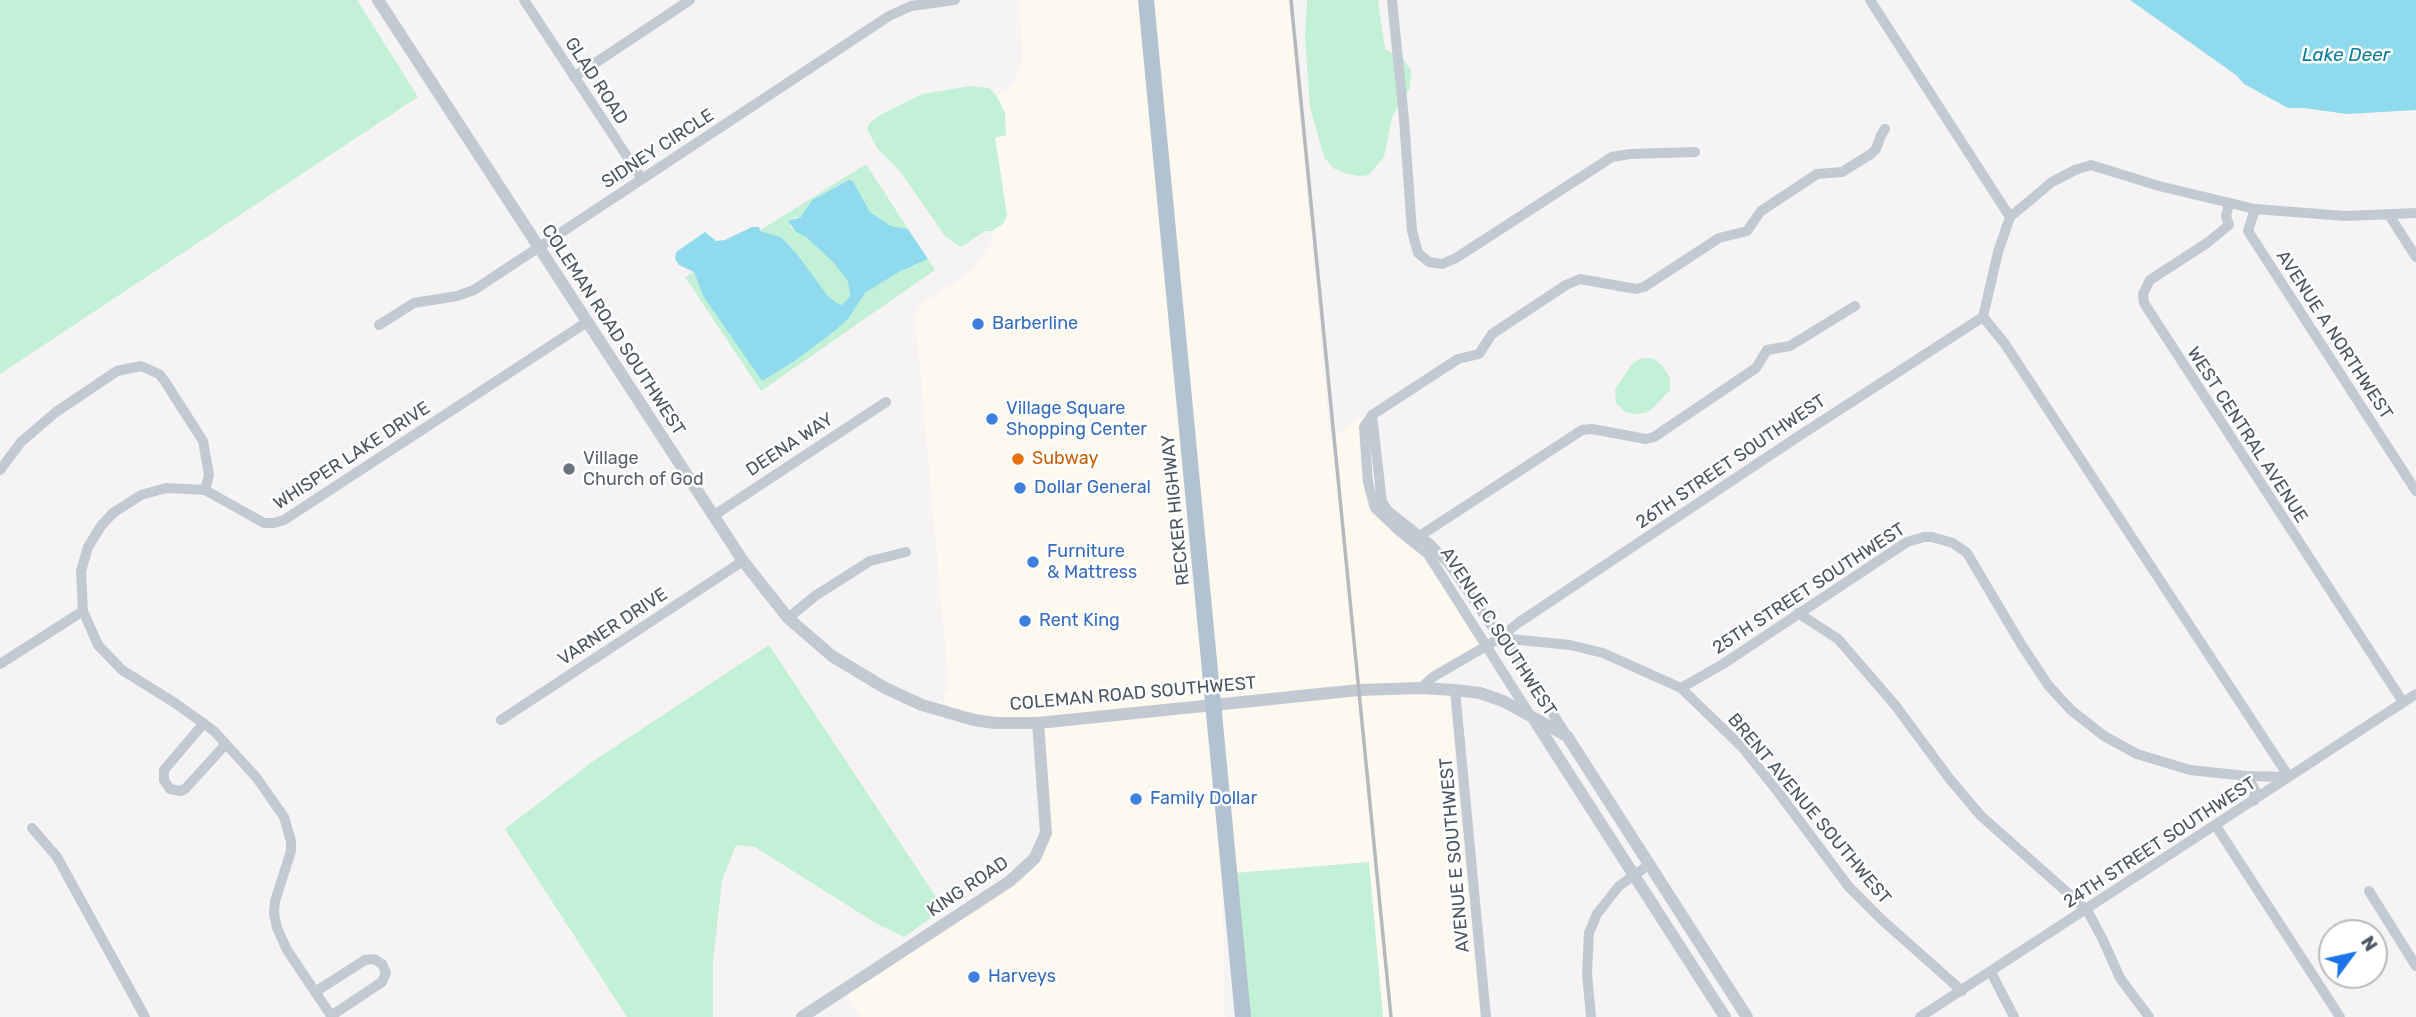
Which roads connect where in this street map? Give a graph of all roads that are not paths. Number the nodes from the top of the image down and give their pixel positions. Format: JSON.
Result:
{"nodes":[{"id":1,"x":378,"y":0,"type":"edge"},
{"id":2,"x":524,"y":0,"type":"edge"},
{"id":3,"x":690,"y":0,"type":"edge"},
{"id":4,"x":947,"y":0,"type":"edge"},
{"id":5,"x":954,"y":0,"type":"edge"},
{"id":6,"x":1146,"y":0,"type":"edge"},
{"id":7,"x":1392,"y":0,"type":"edge"},
{"id":8,"x":1870,"y":0,"type":"edge"},
{"id":9,"x":574,"y":77,"type":"junction"},
{"id":10,"x":1885,"y":129,"type":"dead end"},
{"id":11,"x":1695,"y":152,"type":"dead end"},
{"id":12,"x":642,"y":179,"type":"junction"},
{"id":13,"x":2229,"y":204,"type":"junction"},
{"id":14,"x":2255,"y":209,"type":"junction"},
{"id":15,"x":2416,"y":213,"type":"edge"},
{"id":16,"x":2389,"y":215,"type":"junction"},
{"id":17,"x":2010,"y":217,"type":"junction"},
{"id":18,"x":2229,"y":225,"type":"junction"},
{"id":19,"x":2248,"y":231,"type":"junction"},
{"id":20,"x":538,"y":246,"type":"junction"},
{"id":21,"x":2416,"y":257,"type":"edge"},
{"id":22,"x":1855,"y":306,"type":"dead end"},
{"id":23,"x":1983,"y":317,"type":"junction"},
{"id":24,"x":587,"y":322,"type":"junction"},
{"id":25,"x":379,"y":325,"type":"dead end"},
{"id":26,"x":886,"y":402,"type":"dead end"},
{"id":27,"x":0,"y":470,"type":"edge"},
{"id":28,"x":205,"y":491,"type":"junction"},
{"id":29,"x":2416,"y":491,"type":"edge"},
{"id":30,"x":713,"y":516,"type":"junction"},
{"id":31,"x":1416,"y":538,"type":"junction"},
{"id":32,"x":906,"y":552,"type":"dead end"},
{"id":33,"x":743,"y":561,"type":"junction"},
{"id":34,"x":83,"y":611,"type":"junction"},
{"id":35,"x":1798,"y":614,"type":"junction"},
{"id":36,"x":788,"y":618,"type":"junction"},
{"id":37,"x":1500,"y":638,"type":"junction"},
{"id":38,"x":1488,"y":646,"type":"junction"},
{"id":39,"x":0,"y":664,"type":"edge"},
{"id":40,"x":1421,"y":688,"type":"junction"},
{"id":41,"x":1681,"y":688,"type":"junction"},
{"id":42,"x":1455,"y":690,"type":"junction"},
{"id":43,"x":2416,"y":694,"type":"edge"},
{"id":44,"x":2403,"y":702,"type":"junction"},
{"id":45,"x":1214,"y":706,"type":"junction"},
{"id":46,"x":1533,"y":718,"type":"junction"},
{"id":47,"x":501,"y":720,"type":"dead end"},
{"id":48,"x":204,"y":723,"type":"junction"},
{"id":49,"x":1038,"y":723,"type":"junction"},
{"id":50,"x":1567,"y":736,"type":"junction"},
{"id":51,"x":226,"y":744,"type":"junction"},
{"id":52,"x":2247,"y":776,"type":"junction"},
{"id":53,"x":2290,"y":777,"type":"junction"},
{"id":54,"x":2254,"y":801,"type":"junction"},
{"id":55,"x":2216,"y":826,"type":"junction"},
{"id":56,"x":32,"y":828,"type":"dead end"},
{"id":57,"x":1650,"y":864,"type":"junction"},
{"id":58,"x":1634,"y":875,"type":"junction"},
{"id":59,"x":2370,"y":891,"type":"dead end"},
{"id":60,"x":2087,"y":911,"type":"junction"},
{"id":61,"x":2416,"y":966,"type":"edge"},
{"id":62,"x":1991,"y":972,"type":"junction"},
{"id":63,"x":1962,"y":990,"type":"junction"},
{"id":64,"x":315,"y":992,"type":"junction"},
{"id":65,"x":145,"y":1017,"type":"edge"},
{"id":66,"x":331,"y":1017,"type":"edge"},
{"id":67,"x":802,"y":1017,"type":"edge"},
{"id":68,"x":1243,"y":1017,"type":"edge"},
{"id":69,"x":1486,"y":1017,"type":"edge"},
{"id":70,"x":1591,"y":1017,"type":"edge"},
{"id":71,"x":1725,"y":1017,"type":"edge"},
{"id":72,"x":1747,"y":1017,"type":"edge"},
{"id":73,"x":1920,"y":1017,"type":"edge"},
{"id":74,"x":2014,"y":1017,"type":"edge"},
{"id":75,"x":2148,"y":1017,"type":"edge"},
{"id":76,"x":2340,"y":1017,"type":"edge"}],
"edges":[{"from":1,"to":20,"type":"street","name":"COLEMAN ROAD SOUTHWEST"},
{"from":2,"to":9,"type":"street","name":"GLAD ROAD"},
{"from":3,"to":9,"type":"street"},
{"from":4,"to":5,"type":"street","name":"SIDNEY CIRCLE"},
{"from":4,"to":12,"type":"street","name":"SIDNEY CIRCLE"},
{"from":6,"to":45,"type":"main road","name":"RECKER HIGHWAY"},
{"from":7,"to":11,"type":"street"},
{"from":8,"to":17,"type":"street"},
{"from":9,"to":12,"type":"street","name":"GLAD ROAD"},
{"from":10,"to":31,"type":"street","name":"AVENUE C SOUTHWEST"},
{"from":12,"to":20,"type":"street","name":"SIDNEY CIRCLE"},
{"from":13,"to":14,"type":"street"},
{"from":13,"to":17,"type":"street"},
{"from":13,"to":18,"type":"street"},
{"from":14,"to":16,"type":"street"},
{"from":14,"to":19,"type":"street"},
{"from":15,"to":16,"type":"street"},
{"from":16,"to":21,"type":"street"},
{"from":17,"to":23,"type":"street"},
{"from":18,"to":19,"type":"street"},
{"from":18,"to":44,"type":"street","name":"WEST CENTRAL AVENUE"},
{"from":19,"to":29,"type":"street","name":"AVENUE A NORTHWEST"},
{"from":20,"to":24,"type":"street","name":"COLEMAN ROAD SOUTHWEST"},
{"from":20,"to":25,"type":"street","name":"SIDNEY CIRCLE"},
{"from":22,"to":31,"type":"street"},
{"from":23,"to":37,"type":"street","name":"26TH STREET SOUTHWEST"},
{"from":23,"to":53,"type":"street"},
{"from":24,"to":28,"type":"street","name":"WHISPER LAKE DRIVE"},
{"from":24,"to":30,"type":"street","name":"COLEMAN ROAD SOUTHWEST"},
{"from":26,"to":30,"type":"street","name":"DEENA WAY"},
{"from":27,"to":28,"type":"street"},
{"from":28,"to":34,"type":"street","name":"WHISPER LAKE DRIVE"},
{"from":30,"to":33,"type":"street","name":"COLEMAN ROAD SOUTHWEST"},
{"from":31,"to":37,"type":"street","name":"AVENUE C SOUTHWEST"},
{"from":31,"to":38,"type":"street","name":"AVENUE C SOUTHWEST"},
{"from":32,"to":36,"type":"street"},
{"from":33,"to":36,"type":"street","name":"COLEMAN ROAD SOUTHWEST"},
{"from":33,"to":47,"type":"street","name":"VARNER DRIVE"},
{"from":34,"to":39,"type":"street"},
{"from":34,"to":48,"type":"street","name":"WHISPER LAKE DRIVE"},
{"from":35,"to":41,"type":"street","name":"25TH STREET SOUTHWEST"},
{"from":35,"to":52,"type":"street","name":"25TH STREET SOUTHWEST"},
{"from":35,"to":60,"type":"street"},
{"from":36,"to":49,"type":"street","name":"COLEMAN ROAD SOUTHWEST"},
{"from":37,"to":38,"type":"street"},
{"from":37,"to":41,"type":"street","name":"BRENT AVENUE SOUTHWEST"},
{"from":37,"to":50,"type":"street","name":"AVENUE C SOUTHWEST"},
{"from":38,"to":40,"type":"street"},
{"from":38,"to":46,"type":"street","name":"AVENUE C SOUTHWEST"},
{"from":40,"to":42,"type":"street","name":"COLEMAN ROAD SOUTHWEST"},
{"from":40,"to":45,"type":"street","name":"COLEMAN ROAD SOUTHWEST"},
{"from":41,"to":63,"type":"street","name":"BRENT AVENUE SOUTHWEST"},
{"from":42,"to":46,"type":"street","name":"COLEMAN ROAD SOUTHWEST"},
{"from":42,"to":69,"type":"street","name":"AVENUE E SOUTHWEST"},
{"from":43,"to":44,"type":"street","name":"24TH STREET SOUTHWEST"},
{"from":44,"to":53,"type":"street","name":"24TH STREET SOUTHWEST"},
{"from":45,"to":49,"type":"street","name":"COLEMAN ROAD SOUTHWEST"},
{"from":45,"to":68,"type":"main road","name":"RECKER HIGHWAY"},
{"from":46,"to":50,"type":"street","name":"COLEMAN ROAD SOUTHWEST"},
{"from":46,"to":58,"type":"street","name":"AVENUE C SOUTHWEST"},
{"from":48,"to":51,"type":"street","name":"WHISPER LAKE DRIVE"},
{"from":48,"to":51,"type":"street"},
{"from":49,"to":67,"type":"street","name":"KING ROAD"},
{"from":50,"to":57,"type":"street","name":"AVENUE C SOUTHWEST"},
{"from":51,"to":64,"type":"street","name":"WHISPER LAKE DRIVE"},
{"from":52,"to":53,"type":"street"},
{"from":52,"to":54,"type":"street"},
{"from":53,"to":54,"type":"street","name":"24TH STREET SOUTHWEST"},
{"from":54,"to":55,"type":"street","name":"24TH STREET SOUTHWEST"},
{"from":55,"to":60,"type":"street","name":"24TH STREET SOUTHWEST"},
{"from":55,"to":76,"type":"street"},
{"from":56,"to":65,"type":"street"},
{"from":57,"to":58,"type":"street"},
{"from":57,"to":72,"type":"street","name":"AVENUE C SOUTHWEST"},
{"from":58,"to":70,"type":"street"},
{"from":58,"to":71,"type":"street","name":"AVENUE C SOUTHWEST"},
{"from":59,"to":61,"type":"street"},
{"from":60,"to":62,"type":"street","name":"24TH STREET SOUTHWEST"},
{"from":60,"to":75,"type":"street"},
{"from":62,"to":63,"type":"street","name":"24TH STREET SOUTHWEST"},
{"from":62,"to":74,"type":"street"},
{"from":63,"to":73,"type":"street","name":"24TH STREET SOUTHWEST"},
{"from":64,"to":66,"type":"street","name":"WHISPER LAKE DRIVE"},
{"from":64,"to":66,"type":"street"}]}
